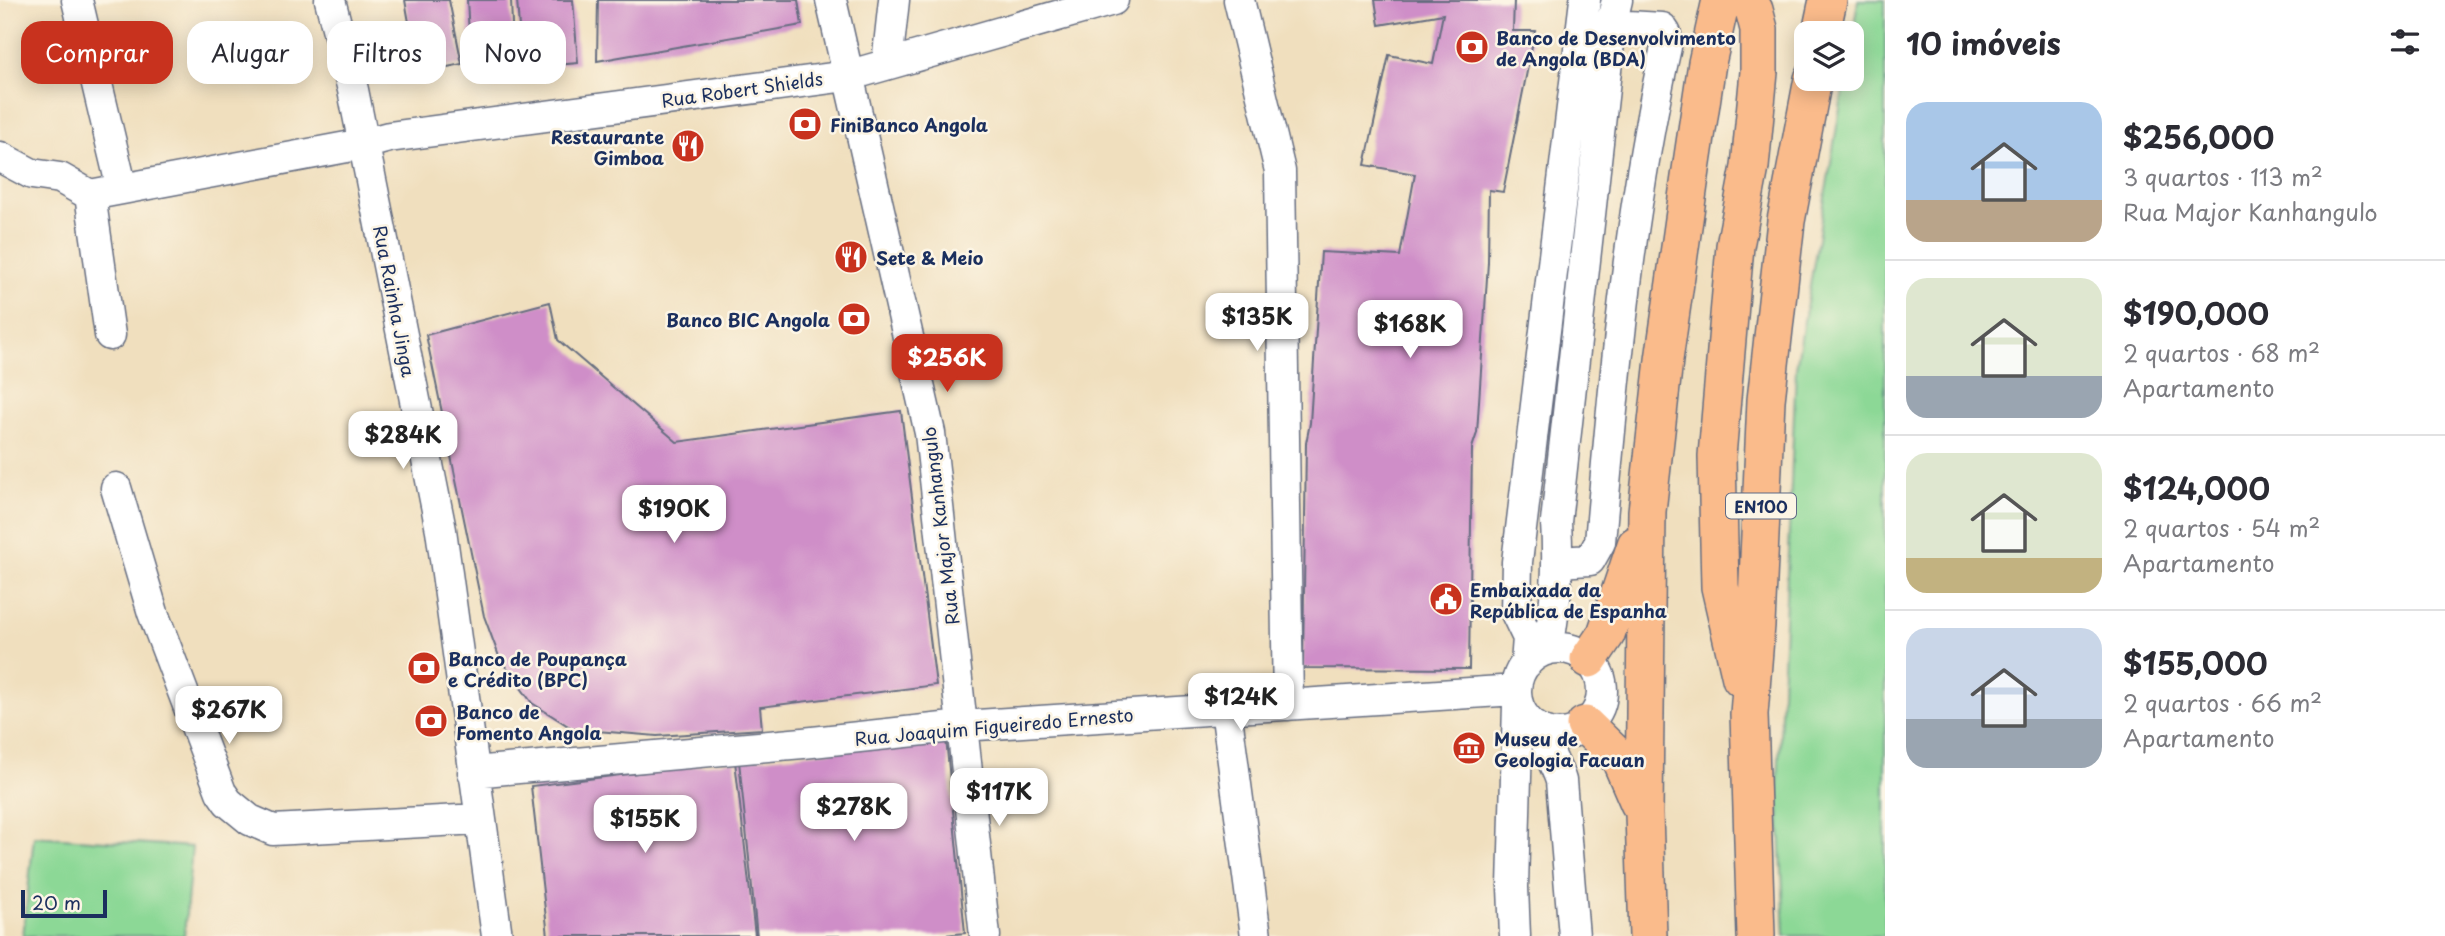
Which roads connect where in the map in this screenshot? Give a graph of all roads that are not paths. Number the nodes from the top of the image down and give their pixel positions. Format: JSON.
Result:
{"nodes":[{"id":1,"x":77,"y":0,"type":"edge"},
{"id":2,"x":330,"y":0,"type":"edge"},
{"id":3,"x":831,"y":0,"type":"edge"},
{"id":4,"x":894,"y":0,"type":"edge"},
{"id":5,"x":1113,"y":0,"type":"edge"},
{"id":6,"x":1239,"y":0,"type":"edge"},
{"id":7,"x":1585,"y":0,"type":"edge"},
{"id":8,"x":1721,"y":0,"type":"edge"},
{"id":9,"x":1747,"y":0,"type":"edge"},
{"id":10,"x":1828,"y":0,"type":"edge"},
{"id":11,"x":1614,"y":13,"type":"edge"},
{"id":12,"x":1824,"y":21,"type":"edge"},
{"id":13,"x":887,"y":64,"type":"junction"},
{"id":14,"x":847,"y":76,"type":"junction"},
{"id":15,"x":1811,"y":91,"type":"edge"},
{"id":16,"x":363,"y":144,"type":"junction"},
{"id":17,"x":0,"y":157,"type":"edge"},
{"id":18,"x":122,"y":189,"type":"junction"},
{"id":19,"x":90,"y":195,"type":"junction"},
{"id":20,"x":110,"y":335,"type":"dead end"},
{"id":21,"x":116,"y":488,"type":"dead end"},
{"id":22,"x":1647,"y":511,"type":"junction"},
{"id":23,"x":1559,"y":562,"type":"junction"},
{"id":24,"x":1589,"y":659,"type":"junction"},
{"id":25,"x":1527,"y":677,"type":"junction"},
{"id":26,"x":1288,"y":705,"type":"junction"},
{"id":27,"x":1226,"y":709,"type":"junction"},
{"id":28,"x":1749,"y":714,"type":"junction"},
{"id":29,"x":1585,"y":725,"type":"junction"},
{"id":30,"x":962,"y":726,"type":"junction"},
{"id":31,"x":1547,"y":732,"type":"junction"},
{"id":32,"x":473,"y":772,"type":"junction"},
{"id":33,"x":1644,"y":814,"type":"junction"},
{"id":34,"x":479,"y":819,"type":"junction"},
{"id":35,"x":497,"y":936,"type":"edge"},
{"id":36,"x":985,"y":936,"type":"edge"},
{"id":37,"x":1256,"y":936,"type":"edge"},
{"id":38,"x":1515,"y":936,"type":"edge"},
{"id":39,"x":1574,"y":936,"type":"edge"},
{"id":40,"x":1648,"y":936,"type":"edge"},
{"id":41,"x":1756,"y":936,"type":"edge"}],
"edges":[{"from":1,"to":18,"type":"street"},
{"from":2,"to":16,"type":"street","name":"Rua Rainha Jinga"},
{"from":3,"to":14,"type":"street","name":"Rua Major Kanhangulo"},
{"from":4,"to":13,"type":"street"},
{"from":5,"to":13,"type":"street","name":"Rua Robert Shields"},
{"from":6,"to":26,"type":"street"},
{"from":7,"to":25,"type":"street"},
{"from":8,"to":22,"type":"main road"},
{"from":9,"to":28,"type":"main road","number":"EN100"},
{"from":10,"to":12,"type":"main road"},
{"from":11,"to":23,"type":"street"},
{"from":11,"to":23,"type":"street"},
{"from":13,"to":14,"type":"street","name":"Rua Robert Shields"},
{"from":14,"to":16,"type":"street","name":"Rua Robert Shields"},
{"from":14,"to":30,"type":"street","name":"Rua Major Kanhangulo"},
{"from":15,"to":28,"type":"main road","number":"EN100"},
{"from":16,"to":18,"type":"street","name":"Rua Robert Shields"},
{"from":16,"to":32,"type":"street","name":"Rua Rainha Jinga"},
{"from":17,"to":19,"type":"street"},
{"from":18,"to":19,"type":"street","name":"Rua Robert Shields"},
{"from":19,"to":20,"type":"street"},
{"from":21,"to":34,"type":"street"},
{"from":22,"to":24,"type":"main road"},
{"from":22,"to":33,"type":"main road"},
{"from":23,"to":25,"type":"street"},
{"from":24,"to":25,"type":"street"},
{"from":24,"to":29,"type":"street"},
{"from":25,"to":26,"type":"street","name":"Rua Joaquim Figueiredo Ernesto"},
{"from":25,"to":31,"type":"street"},
{"from":25,"to":38,"type":"street"},
{"from":26,"to":27,"type":"street","name":"Rua Joaquim Figueiredo Ernesto"},
{"from":27,"to":30,"type":"street","name":"Rua Joaquim Figueiredo Ernesto"},
{"from":27,"to":37,"type":"street"},
{"from":28,"to":41,"type":"main road","number":"EN100"},
{"from":29,"to":31,"type":"street"},
{"from":29,"to":33,"type":"main road"},
{"from":30,"to":32,"type":"street","name":"Rua Joaquim Figueiredo Ernesto"},
{"from":30,"to":36,"type":"street","name":"Rua Major Kanhangulo"},
{"from":31,"to":39,"type":"street"},
{"from":32,"to":34,"type":"street","name":"Rua Rainha Jinga"},
{"from":33,"to":40,"type":"main road"},
{"from":34,"to":35,"type":"street","name":"Rua Rainha Jinga"}]}
